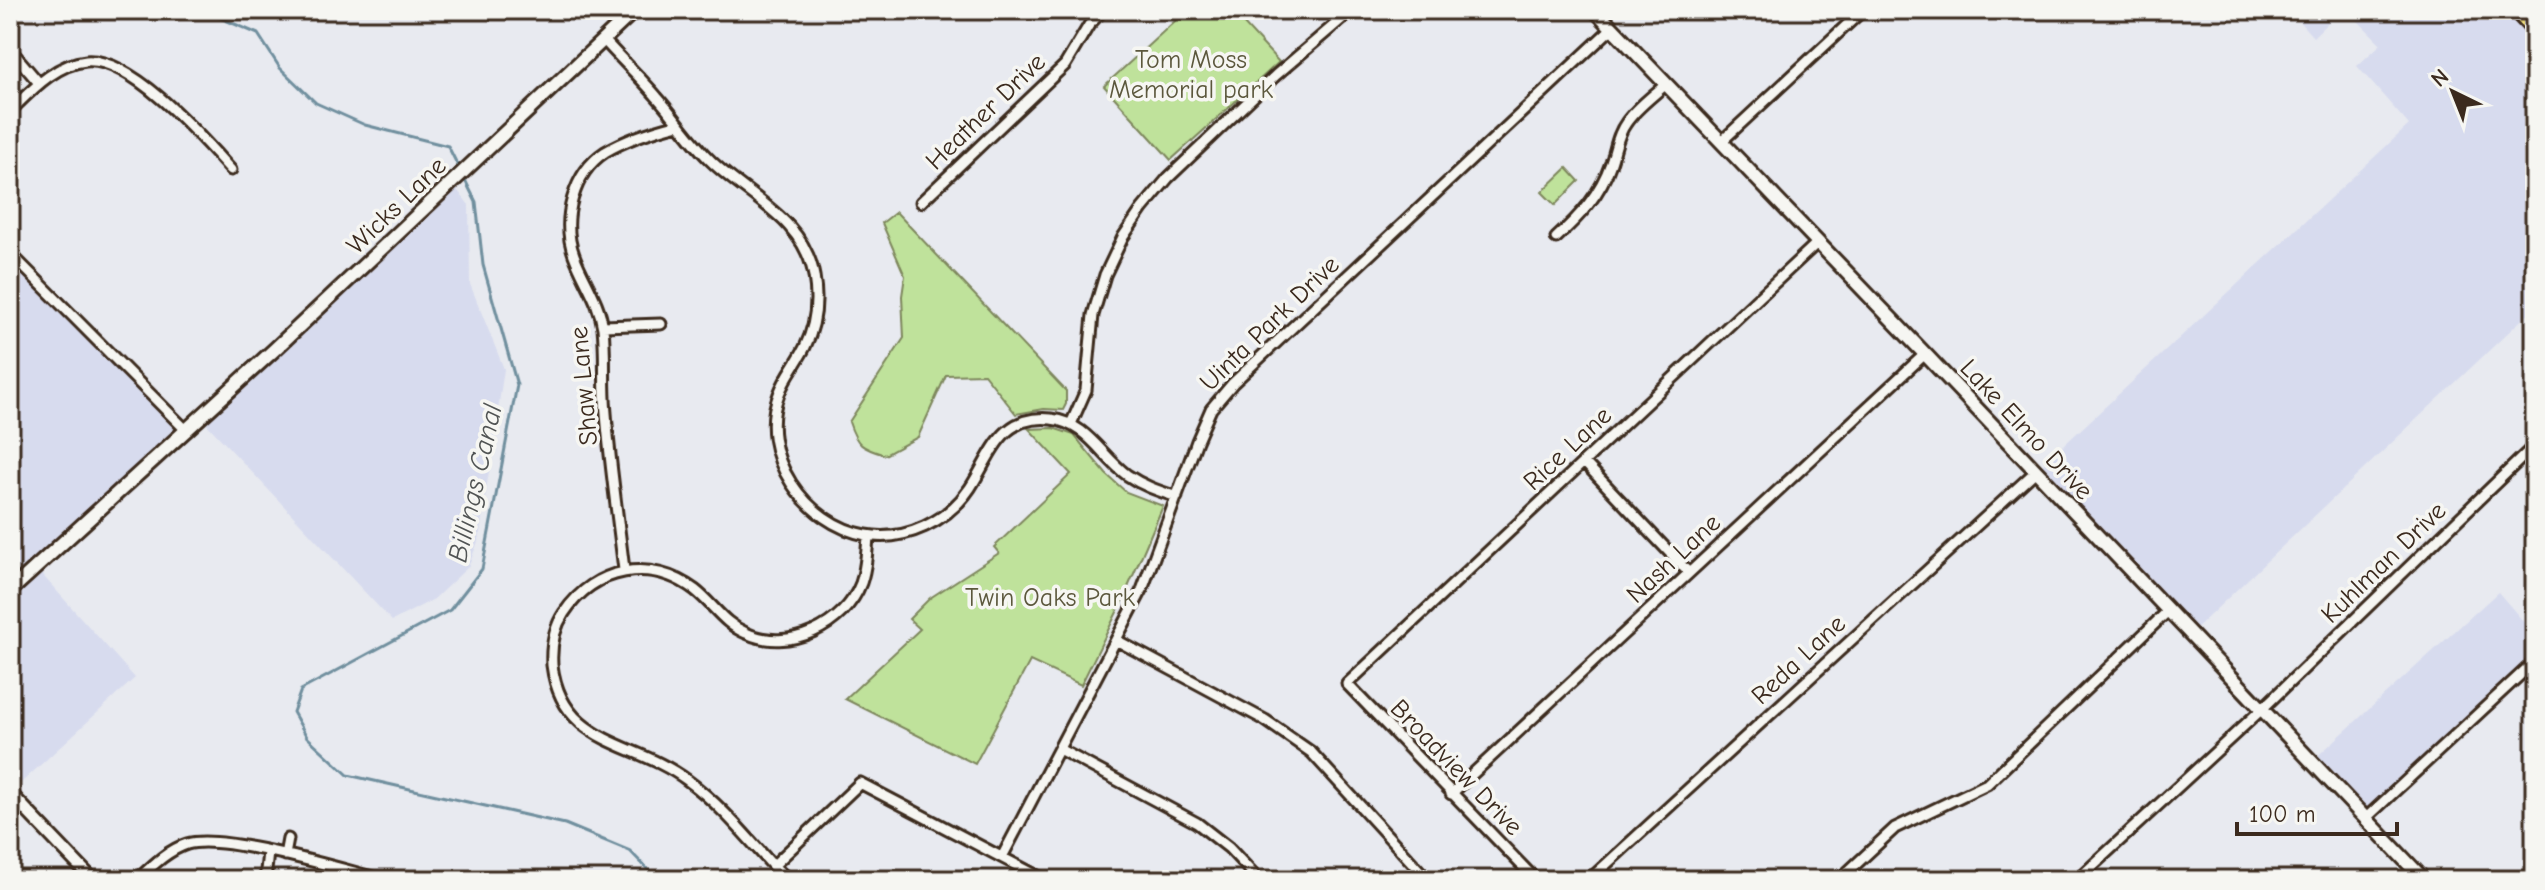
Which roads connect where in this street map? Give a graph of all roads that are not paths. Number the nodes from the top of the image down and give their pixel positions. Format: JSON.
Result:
{"nodes":[{"id":1,"x":635,"y":10,"type":"edge"},
{"id":2,"x":1103,"y":10,"type":"edge"},
{"id":3,"x":1352,"y":10,"type":"edge"},
{"id":4,"x":1595,"y":10,"type":"edge"},
{"id":5,"x":1863,"y":10,"type":"edge"},
{"id":6,"x":2516,"y":10,"type":"edge"},
{"id":7,"x":1612,"y":28,"type":"junction"},
{"id":8,"x":2535,"y":30,"type":"edge"},
{"id":9,"x":604,"y":40,"type":"junction"},
{"id":10,"x":10,"y":49,"type":"edge"},
{"id":11,"x":39,"y":83,"type":"junction"},
{"id":12,"x":1666,"y":84,"type":"junction"},
{"id":13,"x":10,"y":111,"type":"edge"},
{"id":14,"x":679,"y":124,"type":"junction"},
{"id":15,"x":1722,"y":141,"type":"junction"},
{"id":16,"x":231,"y":170,"type":"dead end"},
{"id":17,"x":921,"y":202,"type":"dead end"},
{"id":18,"x":1556,"y":238,"type":"dead end"},
{"id":19,"x":1817,"y":243,"type":"junction"},
{"id":20,"x":10,"y":253,"type":"edge"},
{"id":21,"x":661,"y":324,"type":"dead end"},
{"id":22,"x":603,"y":326,"type":"junction"},
{"id":23,"x":1925,"y":354,"type":"junction"},
{"id":24,"x":1071,"y":424,"type":"junction"},
{"id":25,"x":187,"y":431,"type":"junction"},
{"id":26,"x":2535,"y":445,"type":"edge"},
{"id":27,"x":1584,"y":462,"type":"junction"},
{"id":28,"x":2036,"y":471,"type":"junction"},
{"id":29,"x":1177,"y":497,"type":"junction"},
{"id":30,"x":868,"y":536,"type":"junction"},
{"id":31,"x":624,"y":570,"type":"junction"},
{"id":32,"x":1689,"y":573,"type":"junction"},
{"id":33,"x":10,"y":591,"type":"edge"},
{"id":34,"x":2168,"y":611,"type":"junction"},
{"id":35,"x":1116,"y":640,"type":"junction"},
{"id":36,"x":2535,"y":661,"type":"edge"},
{"id":37,"x":1347,"y":684,"type":"joint"},
{"id":38,"x":2261,"y":710,"type":"junction"},
{"id":39,"x":1059,"y":749,"type":"junction"},
{"id":40,"x":10,"y":793,"type":"edge"},
{"id":41,"x":1451,"y":794,"type":"junction"},
{"id":42,"x":2365,"y":819,"type":"junction"},
{"id":43,"x":288,"y":839,"type":"dead end"},
{"id":44,"x":268,"y":852,"type":"junction"},
{"id":45,"x":285,"y":855,"type":"junction"},
{"id":46,"x":1002,"y":857,"type":"junction"},
{"id":47,"x":773,"y":866,"type":"junction"},
{"id":48,"x":93,"y":880,"type":"edge"},
{"id":49,"x":137,"y":880,"type":"edge"},
{"id":50,"x":265,"y":880,"type":"edge"},
{"id":51,"x":384,"y":880,"type":"edge"},
{"id":52,"x":789,"y":880,"type":"edge"},
{"id":53,"x":1045,"y":880,"type":"edge"},
{"id":54,"x":1259,"y":880,"type":"edge"},
{"id":55,"x":1428,"y":880,"type":"edge"},
{"id":56,"x":1536,"y":880,"type":"edge"},
{"id":57,"x":1589,"y":880,"type":"edge"},
{"id":58,"x":1839,"y":880,"type":"edge"},
{"id":59,"x":2077,"y":880,"type":"edge"},
{"id":60,"x":2424,"y":880,"type":"edge"}],
"edges":[{"from":1,"to":9,"type":"main road","name":"Wicks Lane"},
{"from":2,"to":17,"type":"street","name":"Heather Drive"},
{"from":3,"to":24,"type":"street"},
{"from":4,"to":7,"type":"main road","name":"Lake Elmo Drive"},
{"from":5,"to":15,"type":"street"},
{"from":6,"to":8,"type":"main road"},
{"from":7,"to":12,"type":"main road","name":"Lake Elmo Drive"},
{"from":7,"to":29,"type":"street","name":"Uinta Park Drive"},
{"from":9,"to":14,"type":"street"},
{"from":9,"to":25,"type":"main road","name":"Wicks Lane"},
{"from":10,"to":11,"type":"street"},
{"from":11,"to":13,"type":"street"},
{"from":11,"to":16,"type":"street"},
{"from":12,"to":15,"type":"main road","name":"Lake Elmo Drive"},
{"from":12,"to":18,"type":"street"},
{"from":14,"to":22,"type":"street","name":"Shaw Lane"},
{"from":14,"to":30,"type":"street"},
{"from":15,"to":19,"type":"main road","name":"Lake Elmo Drive"},
{"from":19,"to":23,"type":"main road","name":"Lake Elmo Drive"},
{"from":19,"to":27,"type":"street","name":"Rice Lane"},
{"from":20,"to":25,"type":"street"},
{"from":21,"to":22,"type":"street"},
{"from":22,"to":31,"type":"street","name":"Shaw Lane"},
{"from":23,"to":28,"type":"main road","name":"Lake Elmo Drive"},
{"from":23,"to":32,"type":"street","name":"Nash Lane"},
{"from":24,"to":29,"type":"street"},
{"from":24,"to":30,"type":"street"},
{"from":25,"to":33,"type":"main road","name":"Wicks Lane"},
{"from":26,"to":38,"type":"street","name":"Kuhlman Drive"},
{"from":27,"to":32,"type":"street"},
{"from":27,"to":37,"type":"street","name":"Rice Lane"},
{"from":28,"to":34,"type":"main road","name":"Lake Elmo Drive"},
{"from":28,"to":57,"type":"street","name":"Reda Lane"},
{"from":29,"to":35,"type":"street","name":"Uinta Park Drive"},
{"from":30,"to":31,"type":"street"},
{"from":31,"to":47,"type":"street"},
{"from":32,"to":41,"type":"street","name":"Nash Lane"},
{"from":34,"to":38,"type":"main road","name":"Lake Elmo Drive"},
{"from":34,"to":58,"type":"street"},
{"from":35,"to":39,"type":"street","name":"Uinta Park Drive"},
{"from":35,"to":55,"type":"street"},
{"from":36,"to":42,"type":"street"},
{"from":37,"to":41,"type":"street","name":"Broadview Drive"},
{"from":38,"to":42,"type":"main road","name":"Lake Elmo Drive"},
{"from":38,"to":59,"type":"street","name":"Kuhlman Drive"},
{"from":39,"to":46,"type":"street","name":"Uinta Park Drive"},
{"from":39,"to":54,"type":"street"},
{"from":40,"to":48,"type":"street"},
{"from":41,"to":56,"type":"street","name":"Broadview Drive"},
{"from":42,"to":60,"type":"main road","name":"Lake Elmo Drive"},
{"from":43,"to":45,"type":"street"},
{"from":44,"to":45,"type":"street"},
{"from":44,"to":49,"type":"street"},
{"from":44,"to":50,"type":"street"},
{"from":45,"to":51,"type":"street"},
{"from":46,"to":47,"type":"street"},
{"from":46,"to":53,"type":"street"},
{"from":47,"to":52,"type":"street"}]}
